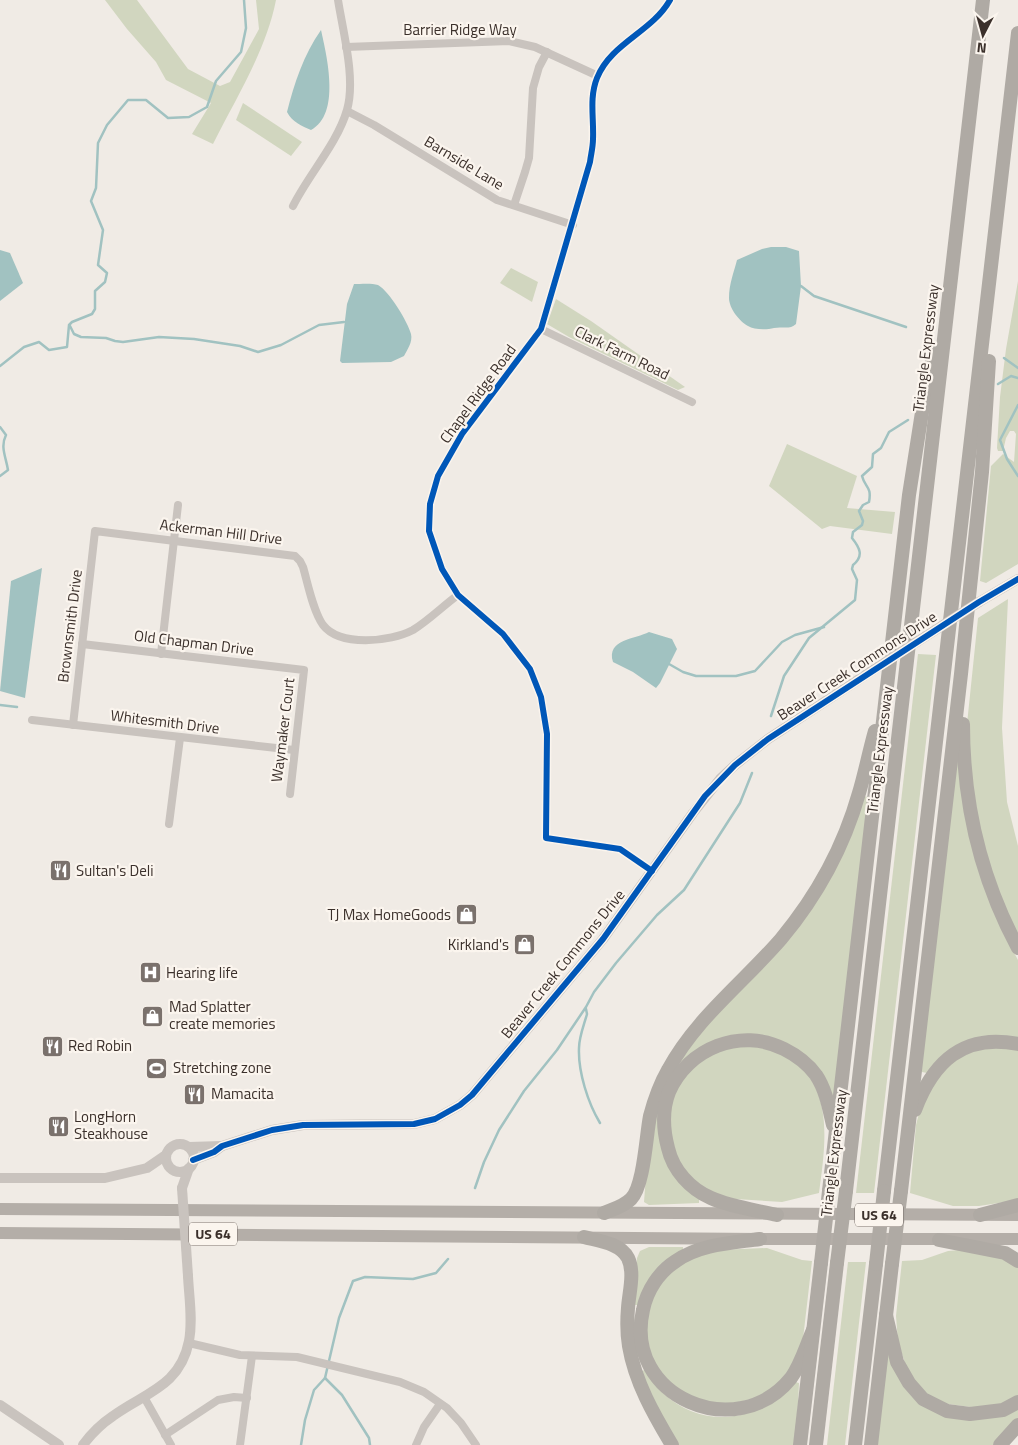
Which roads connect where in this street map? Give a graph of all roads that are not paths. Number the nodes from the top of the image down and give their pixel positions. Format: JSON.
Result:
{"nodes":[{"id":1,"x":338,"y":0,"type":"edge"},
{"id":2,"x":670,"y":0,"type":"edge"},
{"id":3,"x":983,"y":0,"type":"edge"},
{"id":4,"x":1018,"y":33,"type":"edge"},
{"id":5,"x":346,"y":47,"type":"junction"},
{"id":6,"x":547,"y":52,"type":"junction"},
{"id":7,"x":598,"y":76,"type":"junction"},
{"id":8,"x":347,"y":111,"type":"junction"},
{"id":9,"x":293,"y":206,"type":"dead end"},
{"id":10,"x":514,"y":206,"type":"junction"},
{"id":11,"x":573,"y":225,"type":"junction"},
{"id":12,"x":988,"y":301,"type":"junction"},
{"id":13,"x":945,"y":322,"type":"junction"},
{"id":14,"x":541,"y":329,"type":"junction"},
{"id":15,"x":692,"y":402,"type":"dead end"},
{"id":16,"x":178,"y":505,"type":"dead end"},
{"id":17,"x":95,"y":531,"type":"joint"},
{"id":18,"x":174,"y":540,"type":"junction"},
{"id":19,"x":1018,"y":579,"type":"edge"},
{"id":20,"x":458,"y":595,"type":"junction"},
{"id":21,"x":82,"y":644,"type":"junction"},
{"id":22,"x":161,"y":654,"type":"junction"},
{"id":23,"x":304,"y":670,"type":"joint"},
{"id":24,"x":961,"y":674,"type":"junction"},
{"id":25,"x":886,"y":692,"type":"junction"},
{"id":26,"x":32,"y":720,"type":"dead end"},
{"id":27,"x":73,"y":725,"type":"junction"},
{"id":28,"x":180,"y":738,"type":"junction"},
{"id":29,"x":294,"y":750,"type":"junction"},
{"id":30,"x":290,"y":794,"type":"dead end"},
{"id":31,"x":169,"y":824,"type":"dead end"},
{"id":32,"x":652,"y":871,"type":"junction"},
{"id":33,"x":1018,"y":948,"type":"edge"},
{"id":34,"x":1018,"y":1044,"type":"edge"},
{"id":35,"x":908,"y":1130,"type":"junction"},
{"id":36,"x":836,"y":1136,"type":"junction"},
{"id":37,"x":222,"y":1146,"type":"junction"},
{"id":38,"x":189,"y":1147,"type":"junction"},
{"id":39,"x":166,"y":1155,"type":"junction"},
{"id":40,"x":191,"y":1164,"type":"junction"},
{"id":41,"x":147,"y":1168,"type":"junction"},
{"id":42,"x":174,"y":1170,"type":"junction"},
{"id":43,"x":0,"y":1178,"type":"edge"},
{"id":44,"x":182,"y":1188,"type":"junction"},
{"id":45,"x":1018,"y":1205,"type":"edge"},
{"id":46,"x":0,"y":1209,"type":"edge"},
{"id":47,"x":604,"y":1213,"type":"junction"},
{"id":48,"x":777,"y":1214,"type":"junction"},
{"id":49,"x":1018,"y":1215,"type":"edge"},
{"id":50,"x":980,"y":1216,"type":"junction"},
{"id":51,"x":0,"y":1233,"type":"edge"},
{"id":52,"x":584,"y":1237,"type":"junction"},
{"id":53,"x":1018,"y":1238,"type":"edge"},
{"id":54,"x":760,"y":1239,"type":"junction"},
{"id":55,"x":940,"y":1240,"type":"junction"},
{"id":56,"x":1018,"y":1261,"type":"edge"},
{"id":57,"x":886,"y":1315,"type":"junction"},
{"id":58,"x":813,"y":1330,"type":"junction"},
{"id":59,"x":189,"y":1342,"type":"junction"},
{"id":60,"x":252,"y":1356,"type":"junction"},
{"id":61,"x":144,"y":1397,"type":"junction"},
{"id":62,"x":247,"y":1398,"type":"junction"},
{"id":63,"x":1018,"y":1402,"type":"edge"},
{"id":64,"x":440,"y":1404,"type":"junction"},
{"id":65,"x":0,"y":1405,"type":"edge"},
{"id":66,"x":1018,"y":1425,"type":"edge"},
{"id":67,"x":165,"y":1435,"type":"junction"},
{"id":68,"x":59,"y":1445,"type":"edge"},
{"id":69,"x":83,"y":1445,"type":"edge"},
{"id":70,"x":171,"y":1445,"type":"edge"},
{"id":71,"x":240,"y":1445,"type":"edge"},
{"id":72,"x":416,"y":1445,"type":"edge"},
{"id":73,"x":476,"y":1445,"type":"edge"},
{"id":74,"x":672,"y":1445,"type":"edge"},
{"id":75,"x":800,"y":1445,"type":"edge"},
{"id":76,"x":816,"y":1445,"type":"edge"},
{"id":77,"x":855,"y":1445,"type":"edge"},
{"id":78,"x":871,"y":1445,"type":"edge"},
{"id":79,"x":1000,"y":1445,"type":"edge"}],
"edges":[{"from":1,"to":5,"type":"street"},
{"from":2,"to":7,"type":"street","name":"Chapel Ridge Road"},
{"from":3,"to":13,"type":"highway","name":"Triangle Expressway"},
{"from":4,"to":12,"type":"highway"},
{"from":5,"to":6,"type":"street","name":"Barrier Ridge Way"},
{"from":5,"to":8,"type":"street"},
{"from":6,"to":7,"type":"street","name":"Barrier Ridge Way"},
{"from":6,"to":10,"type":"street"},
{"from":7,"to":11,"type":"street","name":"Chapel Ridge Road"},
{"from":8,"to":9,"type":"street"},
{"from":8,"to":10,"type":"street","name":"Barnside Lane"},
{"from":10,"to":11,"type":"street","name":"Barnside Lane"},
{"from":11,"to":14,"type":"street","name":"Chapel Ridge Road"},
{"from":12,"to":24,"type":"highway"},
{"from":12,"to":77,"type":"highway","bridge":true},
{"from":13,"to":25,"type":"highway"},
{"from":13,"to":76,"type":"highway","name":"Triangle Expressway","bridge":true},
{"from":14,"to":15,"type":"street","name":"Clark Farm Road"},
{"from":14,"to":20,"type":"street","name":"Chapel Ridge Road"},
{"from":16,"to":18,"type":"street"},
{"from":17,"to":18,"type":"street","name":"Ackerman Hill Drive"},
{"from":17,"to":21,"type":"street","name":"Brownsmith Drive"},
{"from":18,"to":20,"type":"street","name":"Ackerman Hill Drive"},
{"from":18,"to":22,"type":"street"},
{"from":19,"to":32,"type":"street","name":"Beaver Creek Commons Drive","bridge":true},
{"from":20,"to":32,"type":"street","name":"Chapel Ridge Road"},
{"from":21,"to":22,"type":"street","name":"Old Chapman Drive"},
{"from":21,"to":27,"type":"street","name":"Brownsmith Drive"},
{"from":22,"to":23,"type":"street","name":"Old Chapman Drive"},
{"from":23,"to":29,"type":"street","name":"Waymaker Court"},
{"from":24,"to":33,"type":"highway"},
{"from":24,"to":35,"type":"highway"},
{"from":25,"to":36,"type":"highway"},
{"from":25,"to":47,"type":"highway"},
{"from":26,"to":27,"type":"street","name":"Whitesmith Drive"},
{"from":27,"to":28,"type":"street","name":"Whitesmith Drive"},
{"from":28,"to":29,"type":"street","name":"Whitesmith Drive"},
{"from":28,"to":31,"type":"street"},
{"from":29,"to":30,"type":"street","name":"Waymaker Court"},
{"from":32,"to":37,"type":"street","name":"Beaver Creek Commons Drive"},
{"from":34,"to":35,"type":"highway"},
{"from":35,"to":57,"type":"highway","bridge":true},
{"from":36,"to":48,"type":"highway"},
{"from":36,"to":58,"type":"highway","bridge":true},
{"from":37,"to":38,"type":"street","name":"Beaver Creek Commons Drive"},
{"from":37,"to":40,"type":"street","name":"Beaver Creek Commons Drive"},
{"from":38,"to":39,"type":"street"},
{"from":38,"to":40,"type":"street"},
{"from":39,"to":41,"type":"street"},
{"from":39,"to":42,"type":"street"},
{"from":40,"to":42,"type":"street"},
{"from":40,"to":44,"type":"street"},
{"from":41,"to":42,"type":"street"},
{"from":41,"to":43,"type":"street"},
{"from":42,"to":44,"type":"street"},
{"from":44,"to":59,"type":"street","bridge":true},
{"from":45,"to":50,"type":"highway"},
{"from":46,"to":47,"type":"highway","number":"US 64"},
{"from":47,"to":48,"type":"highway","number":"US 64"},
{"from":48,"to":50,"type":"highway","number":"US 64"},
{"from":49,"to":50,"type":"highway","number":"US 64"},
{"from":51,"to":52,"type":"highway","number":"US 64"},
{"from":52,"to":54,"type":"highway","number":"US 64"},
{"from":52,"to":74,"type":"highway"},
{"from":53,"to":55,"type":"highway","number":"US 64"},
{"from":54,"to":55,"type":"highway","number":"US 64"},
{"from":54,"to":58,"type":"highway"},
{"from":55,"to":56,"type":"highway"},
{"from":57,"to":63,"type":"highway"},
{"from":57,"to":78,"type":"highway"},
{"from":58,"to":75,"type":"highway"},
{"from":59,"to":60,"type":"street"},
{"from":59,"to":61,"type":"street"},
{"from":60,"to":62,"type":"street"},
{"from":60,"to":64,"type":"street"},
{"from":61,"to":67,"type":"street"},
{"from":61,"to":69,"type":"street"},
{"from":62,"to":67,"type":"street"},
{"from":62,"to":71,"type":"street"},
{"from":64,"to":72,"type":"street"},
{"from":64,"to":73,"type":"street"},
{"from":65,"to":68,"type":"street"},
{"from":66,"to":79,"type":"highway"},
{"from":67,"to":70,"type":"street"}]}
